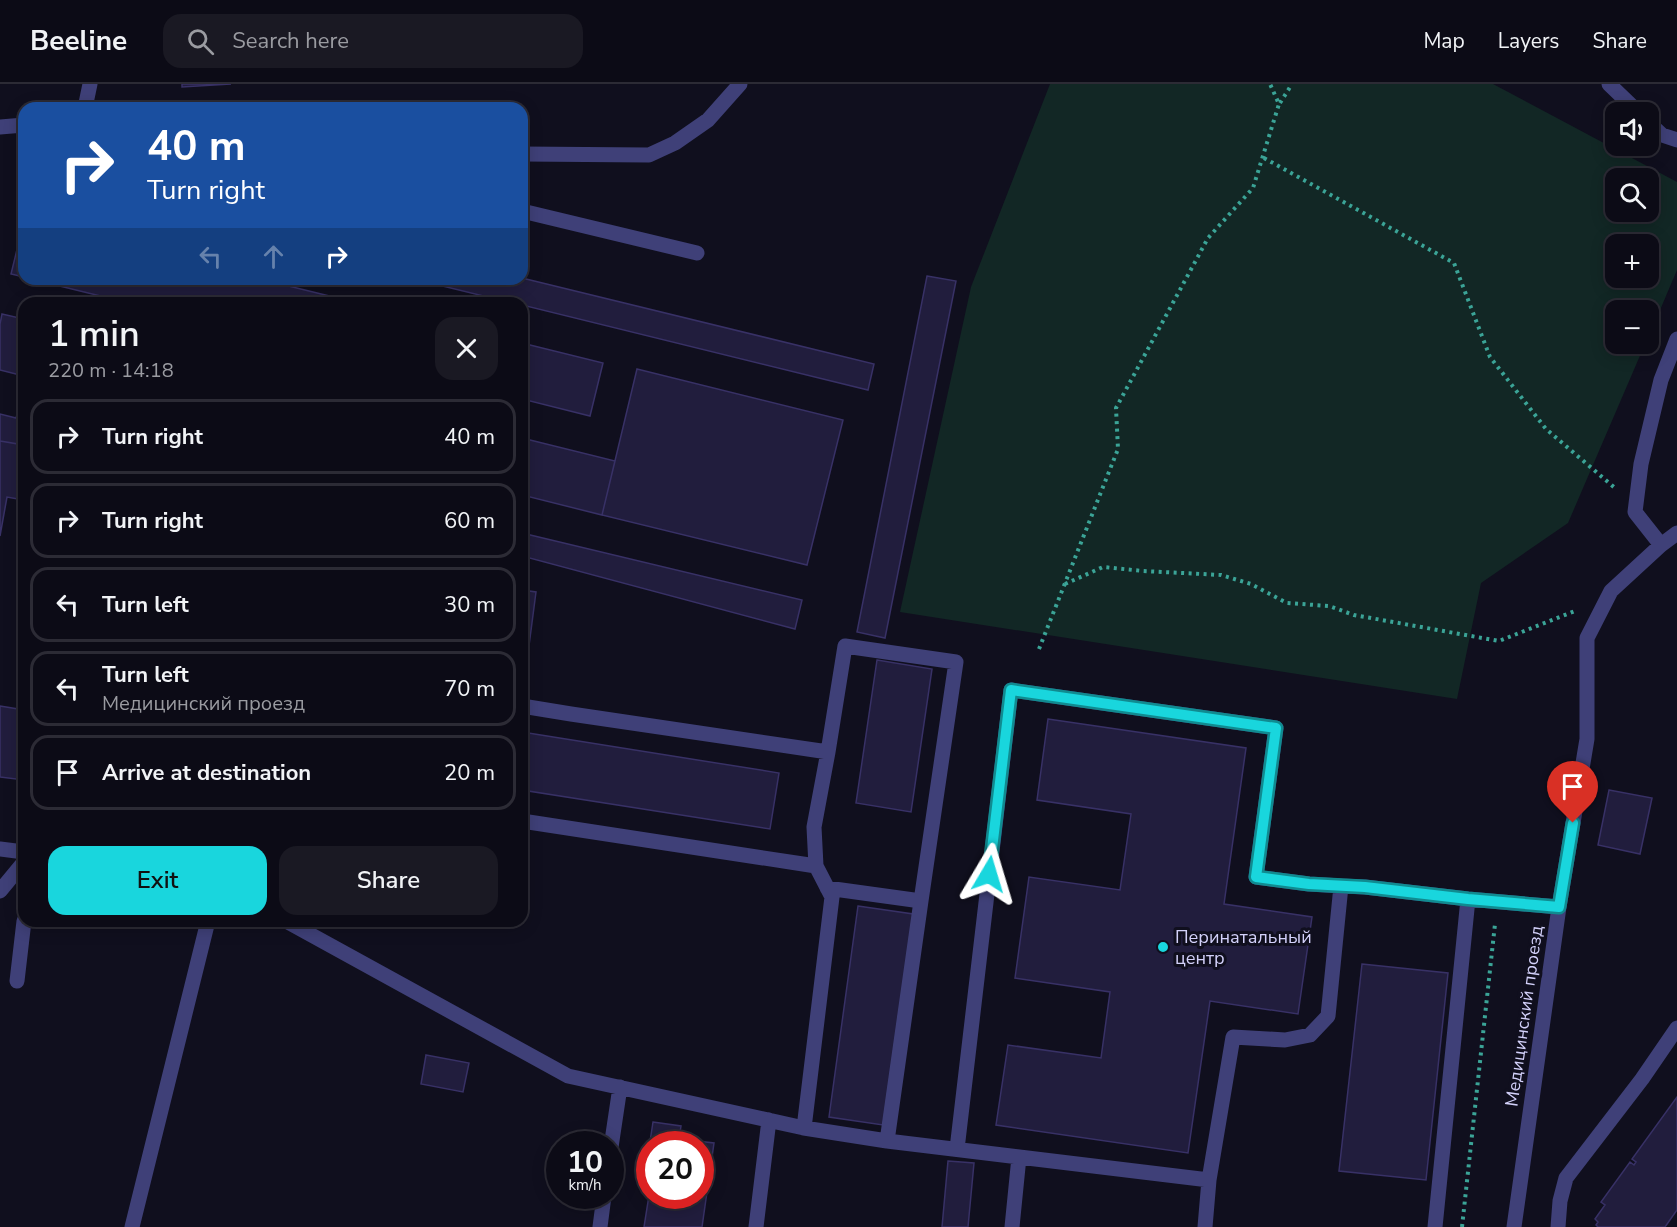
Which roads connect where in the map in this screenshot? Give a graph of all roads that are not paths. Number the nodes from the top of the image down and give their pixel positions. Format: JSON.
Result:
{"nodes":[{"id":1,"x":90,"y":84,"type":"edge"},
{"id":2,"x":740,"y":84,"type":"edge"},
{"id":3,"x":1609,"y":84,"type":"edge"},
{"id":4,"x":86,"y":102,"type":"edge"},
{"id":5,"x":1628,"y":102,"type":"edge"},
{"id":6,"x":18,"y":126,"type":"edge"},
{"id":7,"x":0,"y":127,"type":"edge"},
{"id":8,"x":1659,"y":132,"type":"edge"},
{"id":9,"x":1677,"y":140,"type":"edge"},
{"id":10,"x":528,"y":154,"type":"edge"},
{"id":11,"x":528,"y":212,"type":"edge"},
{"id":12,"x":697,"y":253,"type":"dead end"},
{"id":13,"x":1677,"y":339,"type":"edge"},
{"id":14,"x":1677,"y":533,"type":"edge"},
{"id":15,"x":1661,"y":545,"type":"junction"},
{"id":16,"x":528,"y":707,"type":"edge"},
{"id":17,"x":828,"y":752,"type":"junction"},
{"id":18,"x":528,"y":822,"type":"edge"},
{"id":19,"x":0,"y":849,"type":"edge"},
{"id":20,"x":18,"y":851,"type":"edge"},
{"id":21,"x":816,"y":866,"type":"junction"},
{"id":22,"x":18,"y":869,"type":"edge"},
{"id":23,"x":1341,"y":886,"type":"junction"},
{"id":24,"x":827,"y":888,"type":"junction"},
{"id":25,"x":0,"y":891,"type":"edge"},
{"id":26,"x":1468,"y":899,"type":"junction"},
{"id":27,"x":921,"y":901,"type":"junction"},
{"id":28,"x":1559,"y":907,"type":"junction"},
{"id":29,"x":23,"y":927,"type":"edge"},
{"id":30,"x":207,"y":927,"type":"edge"},
{"id":31,"x":297,"y":927,"type":"edge"},
{"id":32,"x":18,"y":981,"type":"dead end"},
{"id":33,"x":1677,"y":1028,"type":"edge"},
{"id":34,"x":620,"y":1088,"type":"junction"},
{"id":35,"x":769,"y":1120,"type":"junction"},
{"id":36,"x":804,"y":1128,"type":"junction"},
{"id":37,"x":613,"y":1131,"type":"edge"},
{"id":38,"x":887,"y":1141,"type":"junction"},
{"id":39,"x":957,"y":1149,"type":"junction"},
{"id":40,"x":1020,"y":1157,"type":"junction"},
{"id":41,"x":1209,"y":1180,"type":"junction"},
{"id":42,"x":602,"y":1209,"type":"edge"},
{"id":43,"x":132,"y":1227,"type":"edge"},
{"id":44,"x":600,"y":1227,"type":"edge"},
{"id":45,"x":756,"y":1227,"type":"edge"},
{"id":46,"x":1012,"y":1227,"type":"edge"},
{"id":47,"x":1205,"y":1227,"type":"edge"},
{"id":48,"x":1435,"y":1227,"type":"edge"},
{"id":49,"x":1514,"y":1227,"type":"edge"},
{"id":50,"x":1558,"y":1227,"type":"edge"}],
"edges":[{"from":1,"to":4,"type":"street"},
{"from":2,"to":10,"type":"street"},
{"from":3,"to":5,"type":"street"},
{"from":6,"to":7,"type":"street"},
{"from":8,"to":9,"type":"street"},
{"from":11,"to":12,"type":"street"},
{"from":13,"to":15,"type":"street"},
{"from":14,"to":15,"type":"street","name":"Медицинский проезд"},
{"from":15,"to":28,"type":"street","name":"Медицинский проезд"},
{"from":16,"to":17,"type":"street"},
{"from":17,"to":21,"type":"street"},
{"from":17,"to":27,"type":"street"},
{"from":18,"to":21,"type":"street"},
{"from":19,"to":20,"type":"street"},
{"from":21,"to":24,"type":"street"},
{"from":22,"to":25,"type":"street"},
{"from":23,"to":26,"type":"street"},
{"from":23,"to":39,"type":"street"},
{"from":23,"to":41,"type":"street"},
{"from":24,"to":27,"type":"street"},
{"from":24,"to":36,"type":"street"},
{"from":26,"to":28,"type":"street"},
{"from":26,"to":48,"type":"street"},
{"from":27,"to":38,"type":"street"},
{"from":28,"to":49,"type":"street","name":"Медицинский проезд"},
{"from":29,"to":32,"type":"street"},
{"from":30,"to":43,"type":"street"},
{"from":31,"to":34,"type":"street"},
{"from":33,"to":50,"type":"street"},
{"from":34,"to":35,"type":"street"},
{"from":34,"to":37,"type":"street"},
{"from":35,"to":36,"type":"street"},
{"from":35,"to":45,"type":"street"},
{"from":36,"to":38,"type":"street"},
{"from":38,"to":39,"type":"street"},
{"from":39,"to":40,"type":"street"},
{"from":40,"to":41,"type":"street"},
{"from":40,"to":46,"type":"street"},
{"from":41,"to":47,"type":"street"},
{"from":42,"to":44,"type":"street"}]}
